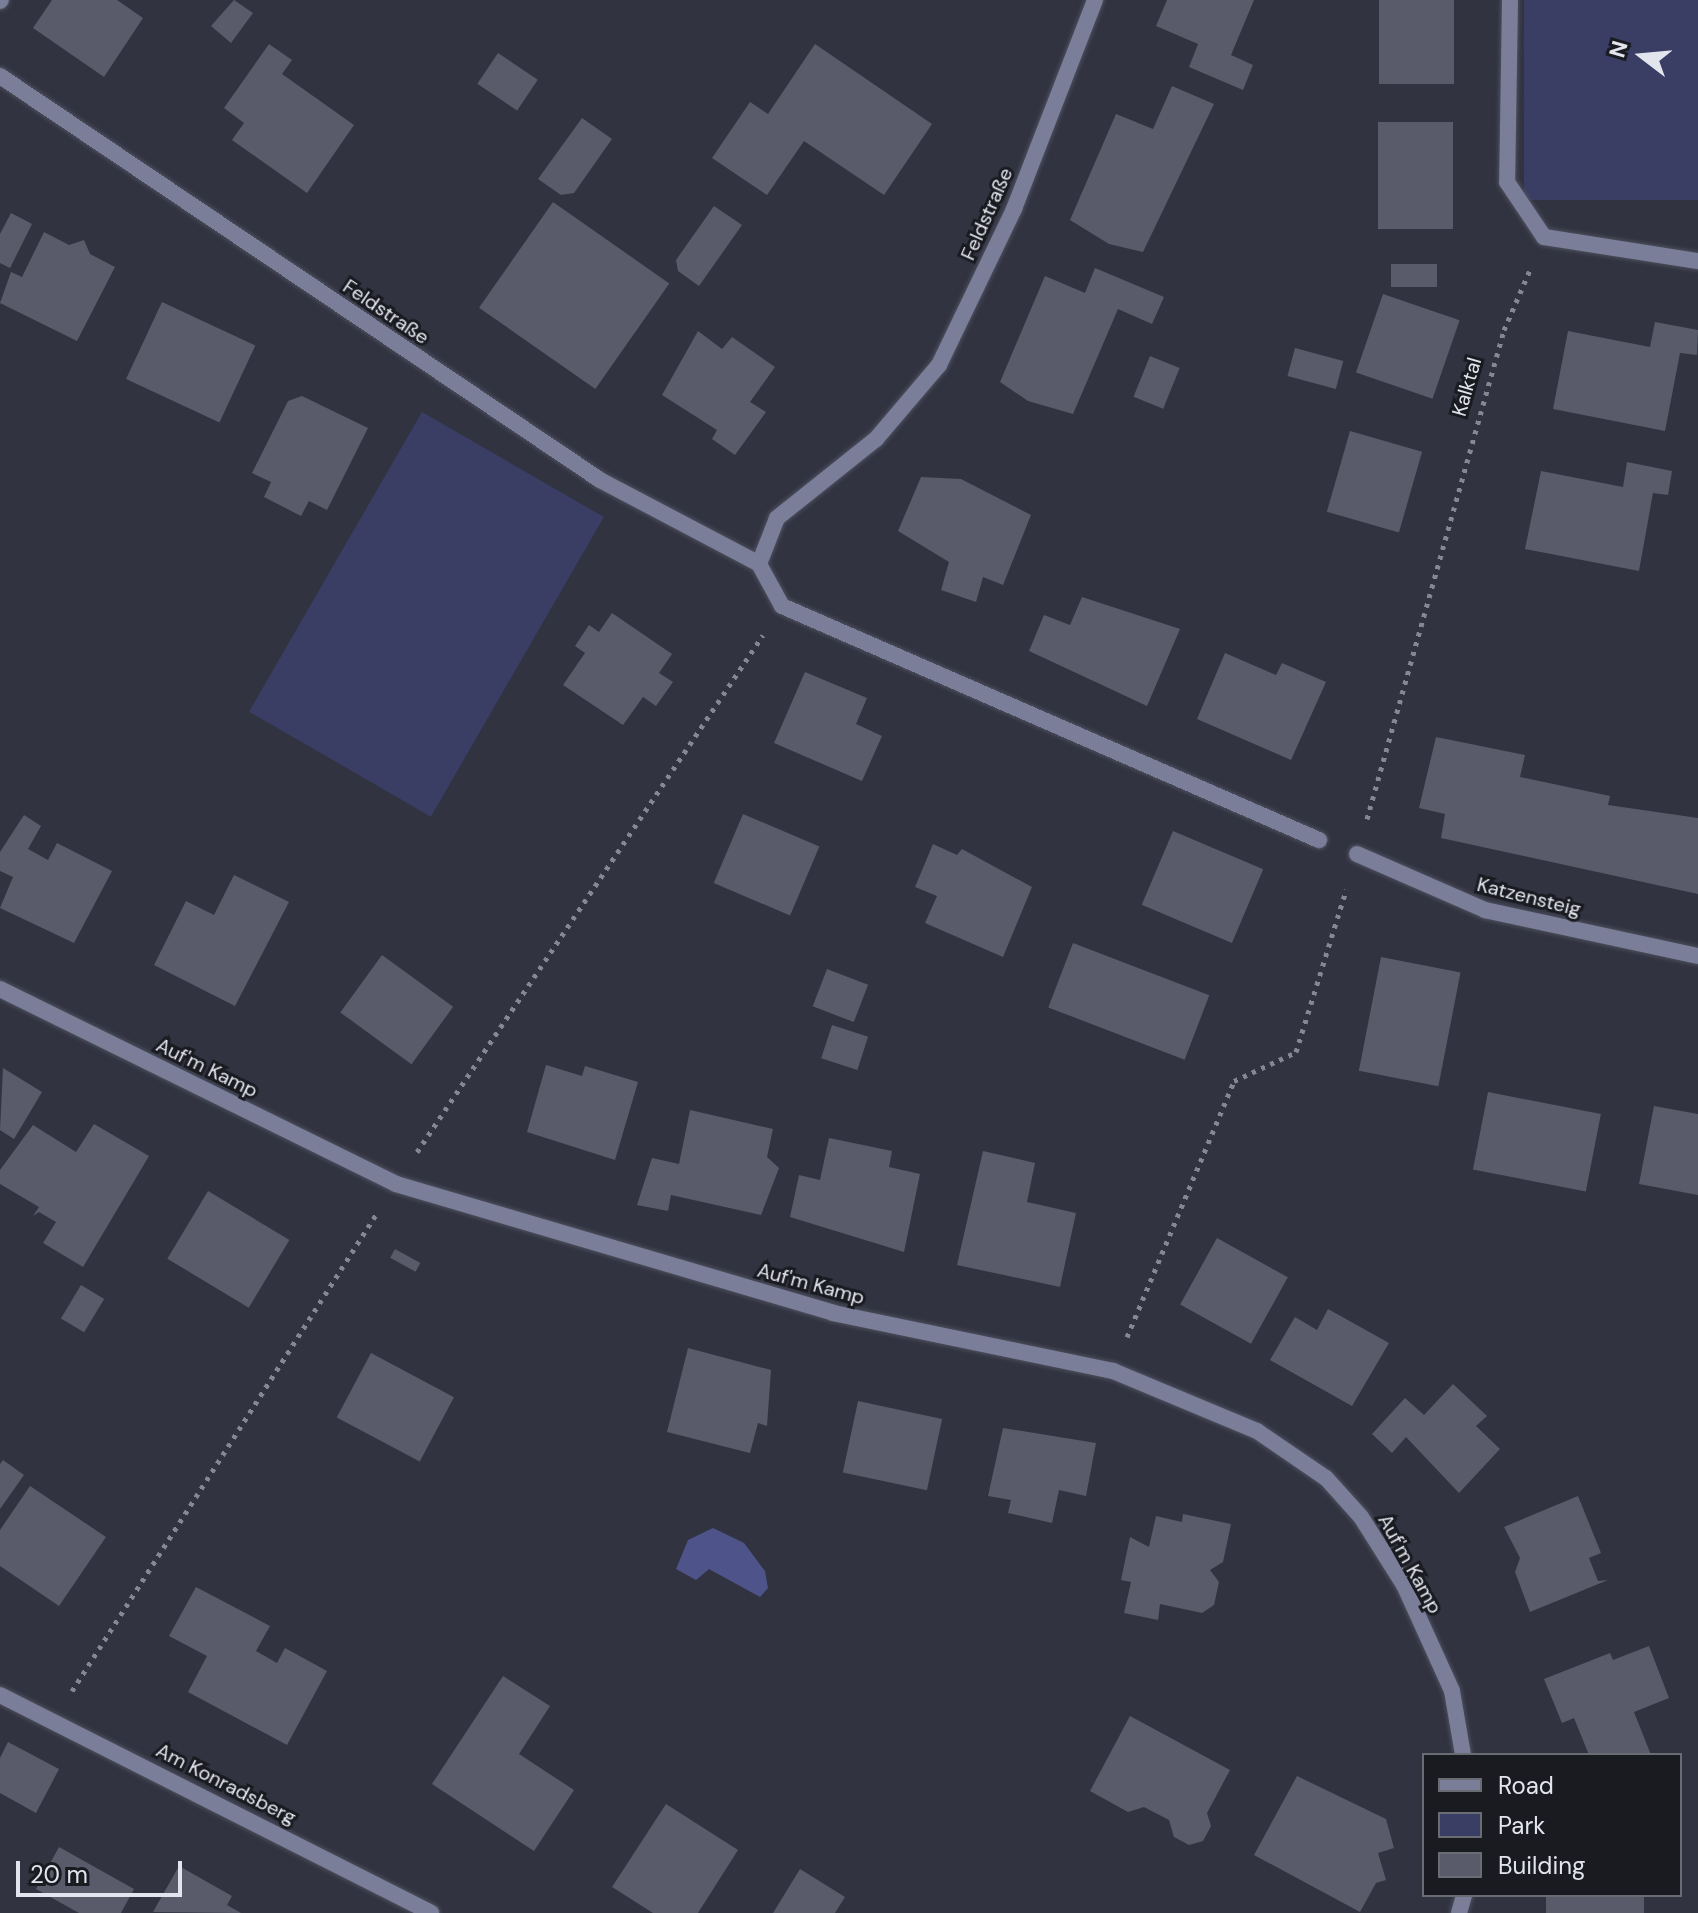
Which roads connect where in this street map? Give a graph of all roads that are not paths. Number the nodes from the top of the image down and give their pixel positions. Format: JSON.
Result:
{"nodes":[{"id":1,"x":1095,"y":0,"type":"edge"},
{"id":2,"x":1510,"y":0,"type":"edge"},
{"id":3,"x":0,"y":76,"type":"edge"},
{"id":4,"x":1698,"y":261,"type":"edge"},
{"id":5,"x":759,"y":564,"type":"junction"},
{"id":6,"x":1319,"y":840,"type":"dead end"},
{"id":7,"x":1357,"y":854,"type":"road end"},
{"id":8,"x":1698,"y":956,"type":"edge"},
{"id":9,"x":0,"y":989,"type":"edge"},
{"id":10,"x":0,"y":1695,"type":"edge"},
{"id":11,"x":1463,"y":1753,"type":"edge"},
{"id":12,"x":431,"y":1913,"type":"edge"}],
"edges":[{"from":1,"to":5,"type":"street","name":"Feldstraße"},
{"from":2,"to":4,"type":"street"},
{"from":3,"to":5,"type":"street","name":"Feldstraße"},
{"from":5,"to":6,"type":"street"},
{"from":7,"to":8,"type":"street","name":"Katzensteig"},
{"from":9,"to":11,"type":"street","name":"Auf'm Kamp"},
{"from":10,"to":12,"type":"street","name":"Am Konradsberg"}]}
